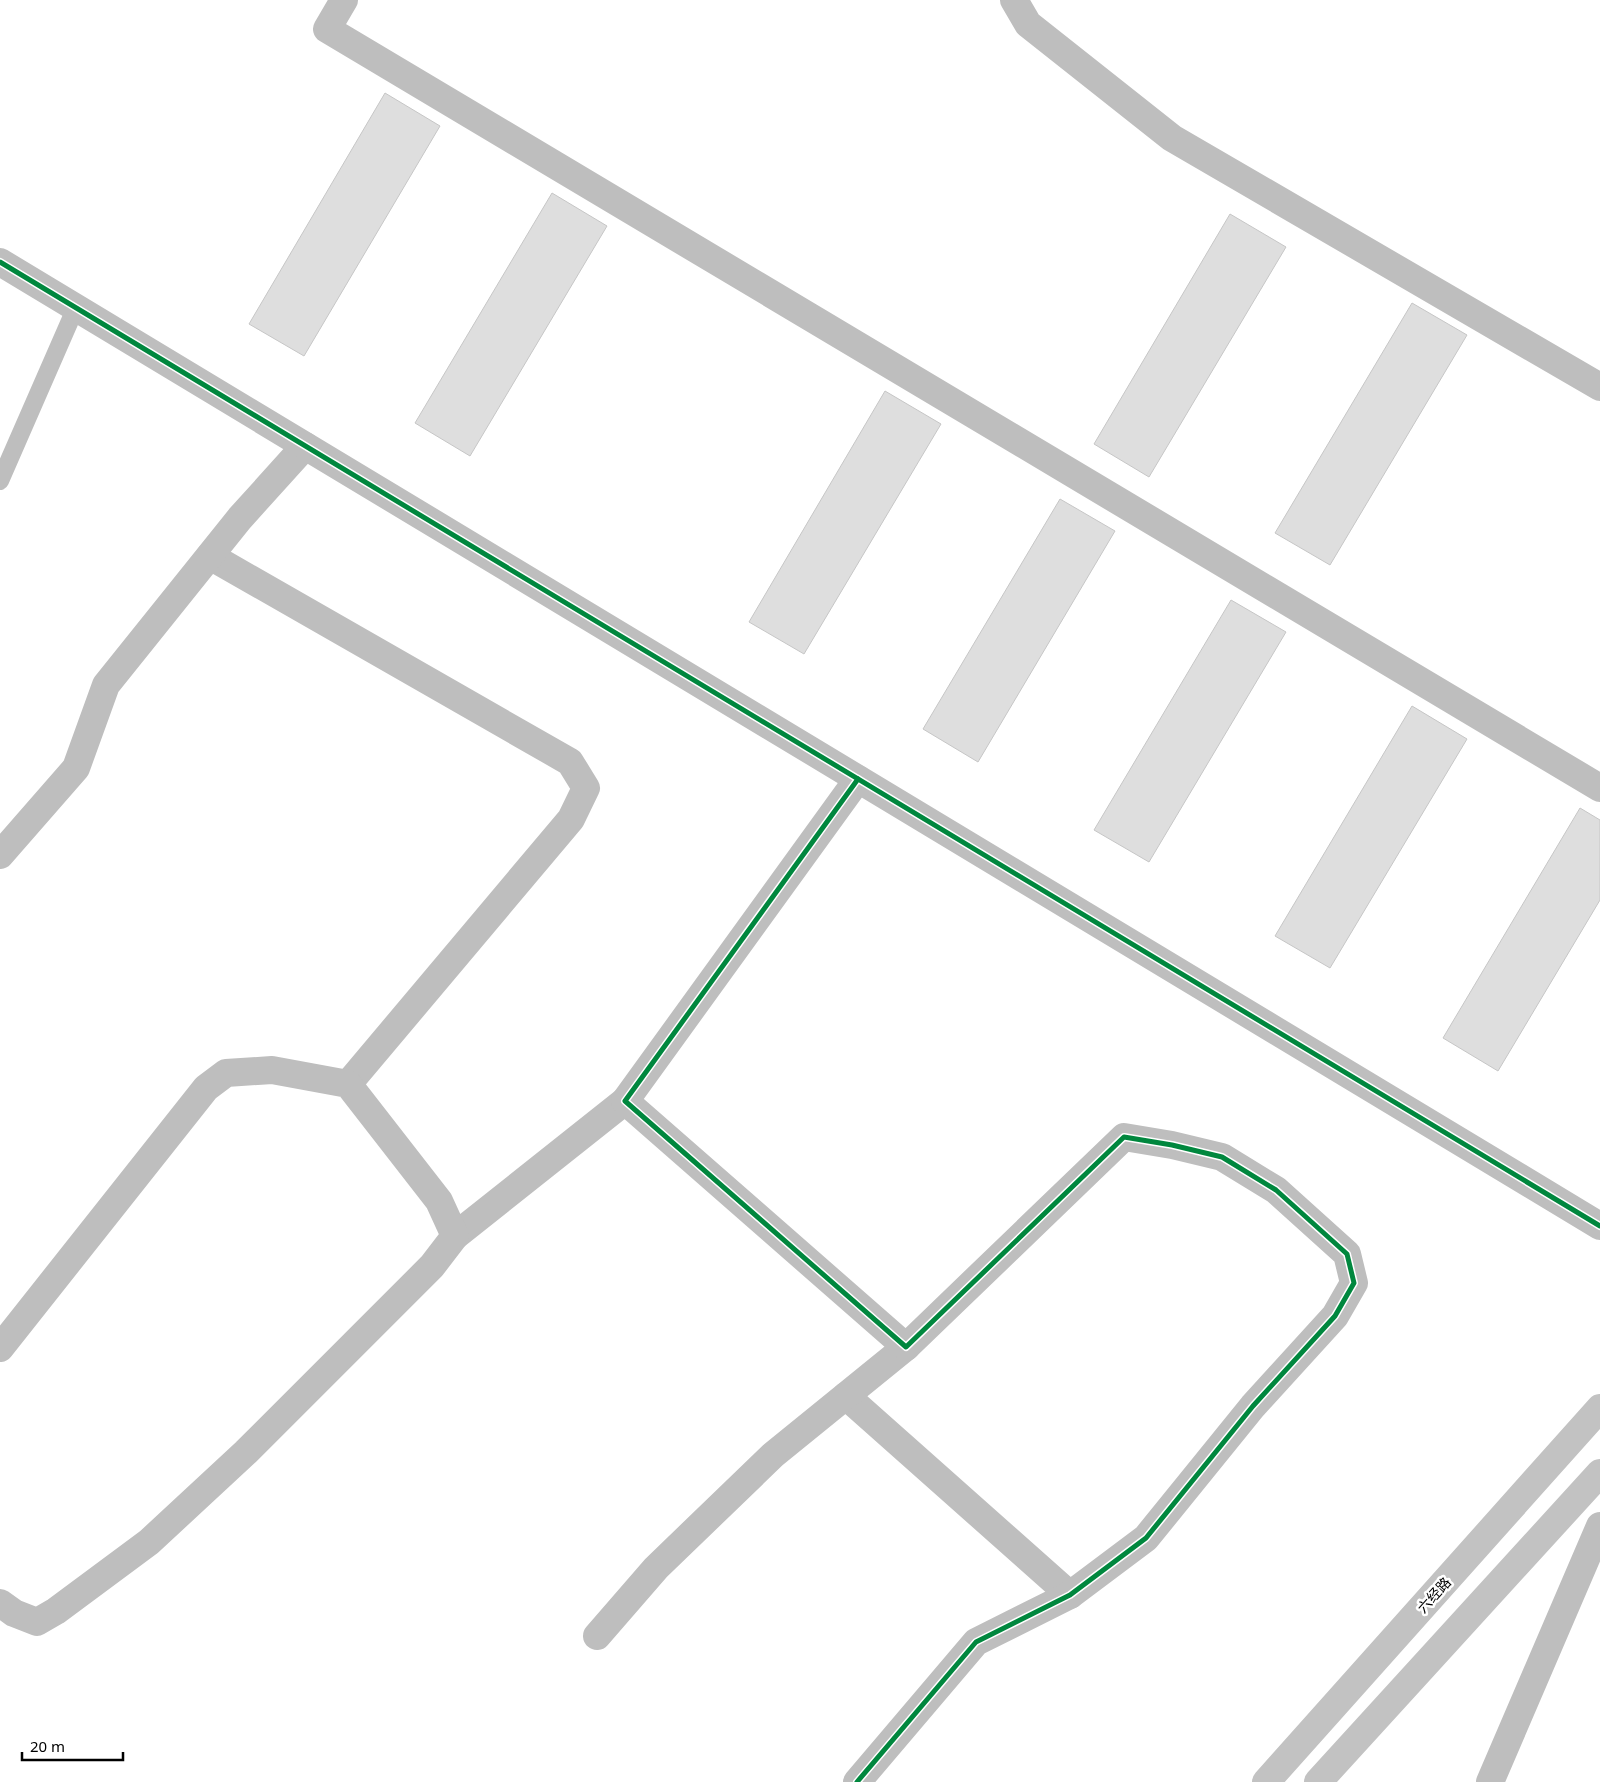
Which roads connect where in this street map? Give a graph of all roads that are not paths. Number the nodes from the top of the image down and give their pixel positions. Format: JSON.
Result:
{"nodes":[{"id":1,"x":344,"y":0,"type":"edge"},
{"id":2,"x":1014,"y":0,"type":"edge"},
{"id":3,"x":0,"y":262,"type":"edge"},
{"id":4,"x":76,"y":307,"type":"junction"},
{"id":5,"x":1600,"y":387,"type":"edge"},
{"id":6,"x":305,"y":446,"type":"junction"},
{"id":7,"x":0,"y":482,"type":"edge"},
{"id":8,"x":210,"y":556,"type":"junction"},
{"id":9,"x":858,"y":779,"type":"junction"},
{"id":10,"x":1600,"y":788,"type":"edge"},
{"id":11,"x":0,"y":855,"type":"edge"},
{"id":12,"x":348,"y":1084,"type":"junction"},
{"id":13,"x":625,"y":1101,"type":"junction"},
{"id":14,"x":1600,"y":1226,"type":"edge"},
{"id":15,"x":455,"y":1236,"type":"junction"},
{"id":16,"x":906,"y":1347,"type":"junction"},
{"id":17,"x":0,"y":1348,"type":"edge"},
{"id":18,"x":846,"y":1396,"type":"junction"},
{"id":19,"x":1600,"y":1408,"type":"edge"},
{"id":20,"x":1600,"y":1473,"type":"edge"},
{"id":21,"x":1600,"y":1526,"type":"edge"},
{"id":22,"x":1070,"y":1595,"type":"junction"},
{"id":23,"x":0,"y":1603,"type":"edge"},
{"id":24,"x":597,"y":1636,"type":"dead end"},
{"id":25,"x":857,"y":1782,"type":"edge"},
{"id":26,"x":1266,"y":1782,"type":"edge"},
{"id":27,"x":1318,"y":1782,"type":"edge"},
{"id":28,"x":1490,"y":1782,"type":"edge"}],
"edges":[{"from":1,"to":10,"type":"street"},
{"from":2,"to":5,"type":"street"},
{"from":3,"to":4,"type":"street"},
{"from":4,"to":6,"type":"street"},
{"from":4,"to":7,"type":"lane"},
{"from":6,"to":8,"type":"street"},
{"from":6,"to":9,"type":"street"},
{"from":8,"to":11,"type":"street"},
{"from":8,"to":12,"type":"street"},
{"from":9,"to":13,"type":"street"},
{"from":9,"to":14,"type":"street"},
{"from":12,"to":15,"type":"street"},
{"from":12,"to":17,"type":"street"},
{"from":13,"to":15,"type":"street"},
{"from":13,"to":16,"type":"street"},
{"from":15,"to":23,"type":"street"},
{"from":16,"to":18,"type":"street"},
{"from":16,"to":22,"type":"street"},
{"from":18,"to":22,"type":"street"},
{"from":18,"to":24,"type":"street"},
{"from":19,"to":26,"type":"main road","name":"六经路"},
{"from":20,"to":27,"type":"main road"},
{"from":21,"to":28,"type":"street"},
{"from":22,"to":25,"type":"street"}]}
